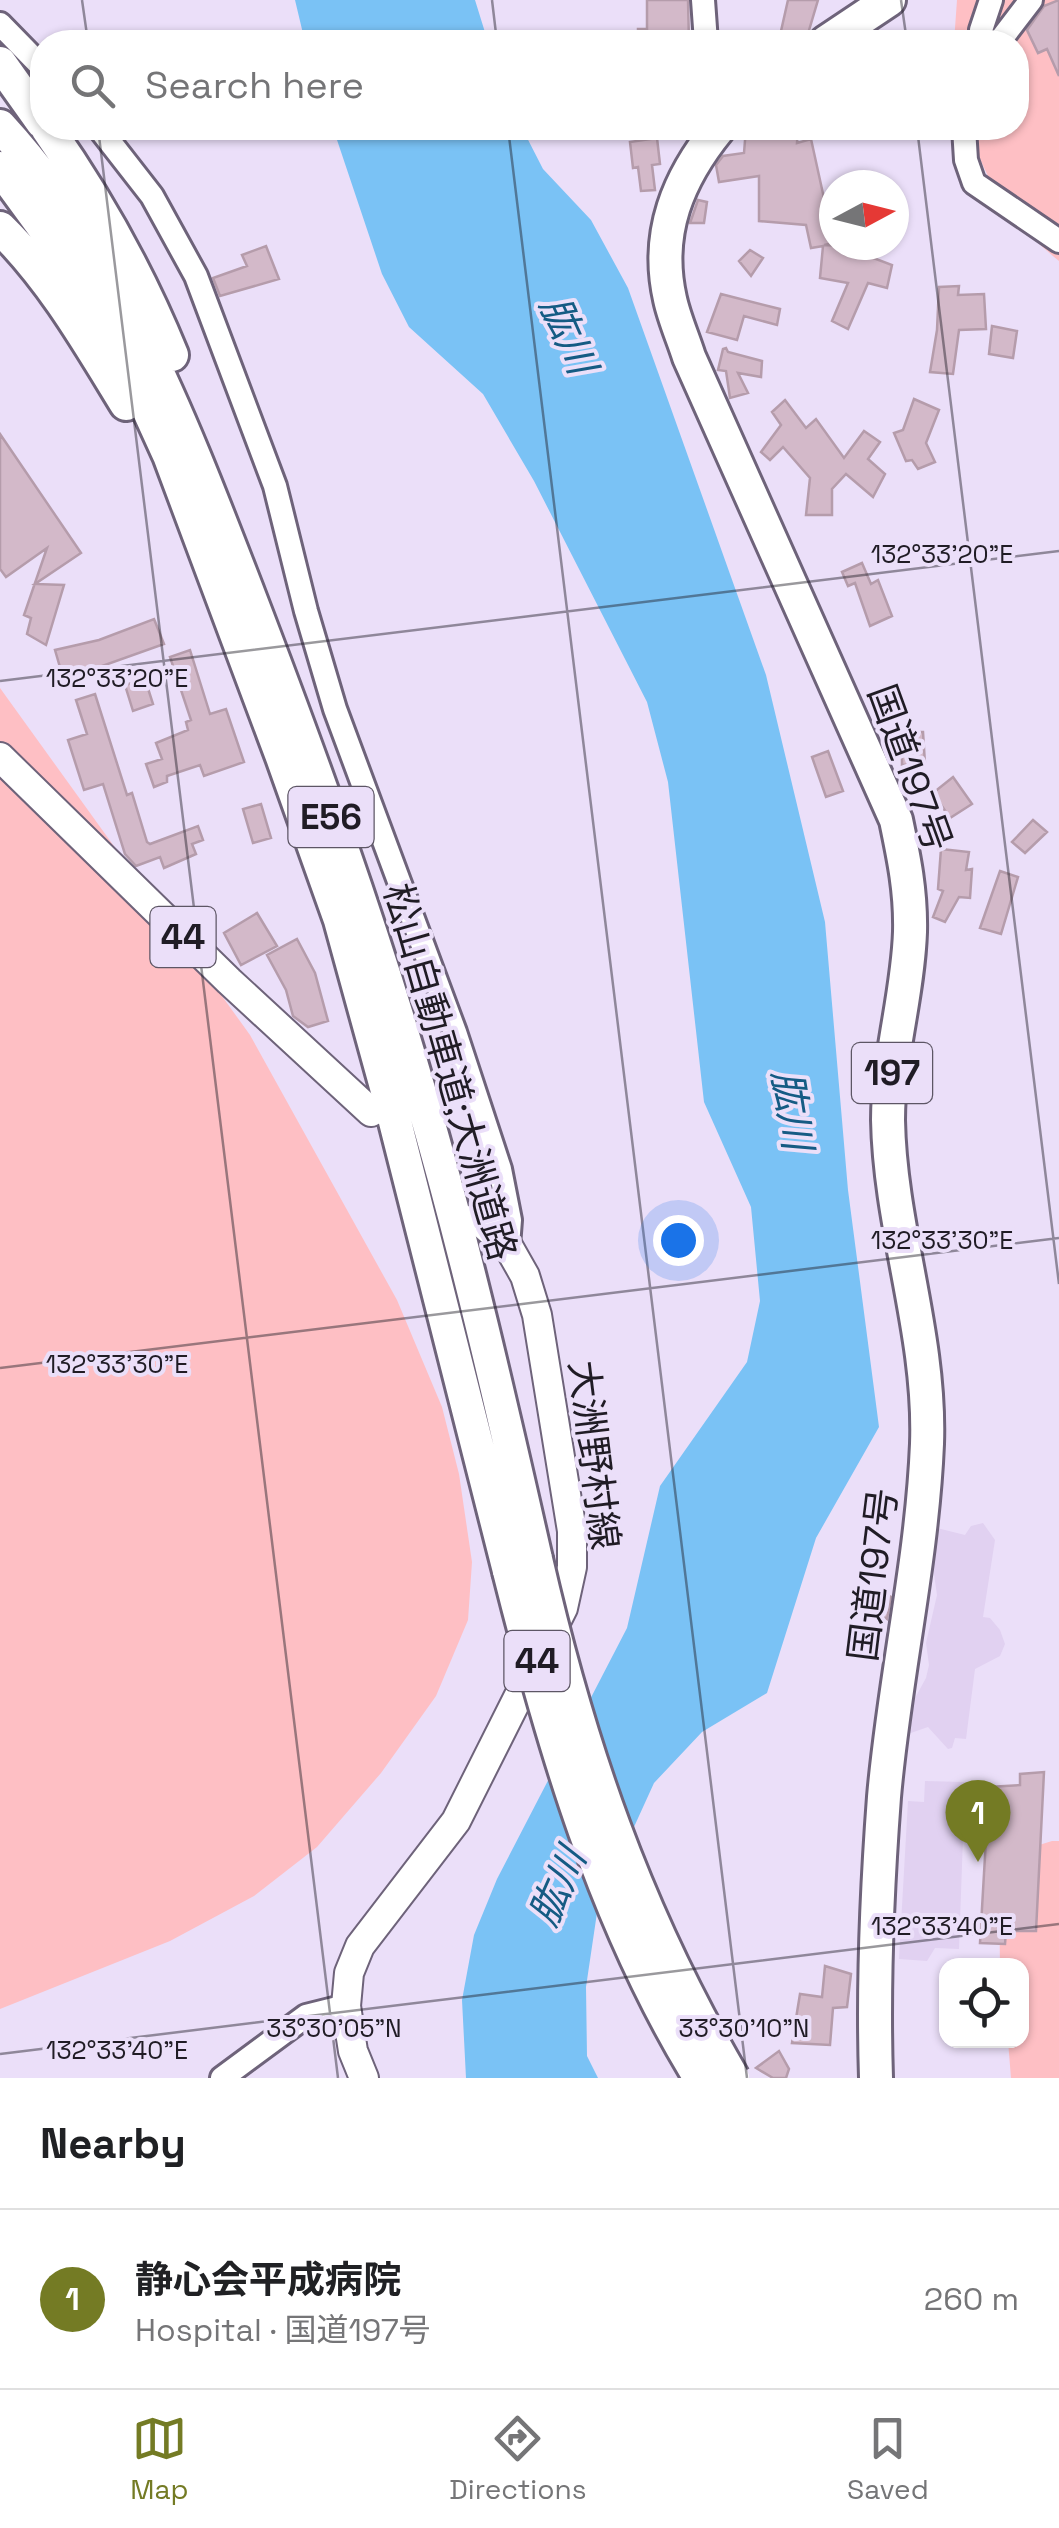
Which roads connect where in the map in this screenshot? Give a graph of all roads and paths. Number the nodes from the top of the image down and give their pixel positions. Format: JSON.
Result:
{"nodes":[{"id":1,"x":703,"y":0,"type":"edge"},
{"id":2,"x":889,"y":0,"type":"edge"},
{"id":3,"x":991,"y":0,"type":"edge"},
{"id":4,"x":1031,"y":0,"type":"edge"},
{"id":5,"x":0,"y":24,"type":"edge"},
{"id":6,"x":705,"y":30,"type":"edge"},
{"id":7,"x":844,"y":30,"type":"edge"},
{"id":8,"x":981,"y":30,"type":"edge"},
{"id":9,"x":1008,"y":30,"type":"edge"},
{"id":10,"x":30,"y":55,"type":"edge"},
{"id":11,"x":0,"y":62,"type":"edge"},
{"id":12,"x":30,"y":103,"type":"edge"},
{"id":13,"x":0,"y":126,"type":"edge"},
{"id":14,"x":56,"y":140,"type":"edge"},
{"id":15,"x":108,"y":140,"type":"edge"},
{"id":16,"x":709,"y":140,"type":"edge"},
{"id":17,"x":965,"y":140,"type":"edge"},
{"id":18,"x":0,"y":168,"type":"edge"},
{"id":19,"x":0,"y":228,"type":"edge"},
{"id":20,"x":1059,"y":241,"type":"edge"},
{"id":21,"x":252,"y":638,"type":"junction"},
{"id":22,"x":0,"y":757,"type":"edge"},
{"id":23,"x":371,"y":1112,"type":"dead end"},
{"id":24,"x":476,"y":1218,"type":"dead end"},
{"id":25,"x":508,"y":1246,"type":"junction"},
{"id":26,"x":522,"y":1565,"type":"junction"},
{"id":27,"x":346,"y":2006,"type":"junction"},
{"id":28,"x":222,"y":2078,"type":"edge"},
{"id":29,"x":364,"y":2078,"type":"edge"},
{"id":30,"x":700,"y":2078,"type":"edge"},
{"id":31,"x":733,"y":2078,"type":"edge"},
{"id":32,"x":876,"y":2078,"type":"edge"}],
"edges":[{"from":1,"to":6,"type":"street"},
{"from":2,"to":7,"type":"highway"},
{"from":3,"to":8,"type":"street"},
{"from":4,"to":9,"type":"street"},
{"from":5,"to":10,"type":"street"},
{"from":11,"to":12,"type":"highway"},
{"from":13,"to":21,"type":"highway","name":"松山自動車道;大洲道路","number":"E56"},
{"from":14,"to":21,"type":"highway"},
{"from":15,"to":25,"type":"street"},
{"from":16,"to":32,"type":"highway","name":"国道197号","number":"197"},
{"from":17,"to":20,"type":"street"},
{"from":18,"to":21,"type":"highway","name":"松山自動車道;大洲道路","number":"E56"},
{"from":19,"to":21,"type":"highway"},
{"from":21,"to":26,"type":"highway","name":"松山自動車道;大洲道路","number":"E56"},
{"from":22,"to":23,"type":"main road","number":"44"},
{"from":24,"to":25,"type":"main road","name":"大洲野村線","number":"44"},
{"from":25,"to":27,"type":"main road","name":"大洲野村線","number":"44"},
{"from":26,"to":30,"type":"highway","name":"松山自動車道;大洲道路","number":"E56","bridge":true},
{"from":26,"to":31,"type":"highway","name":"松山自動車道;大洲道路","number":"E56","bridge":true},
{"from":27,"to":28,"type":"street"},
{"from":27,"to":29,"type":"main road","name":"大洲野村線","number":"44"}]}
